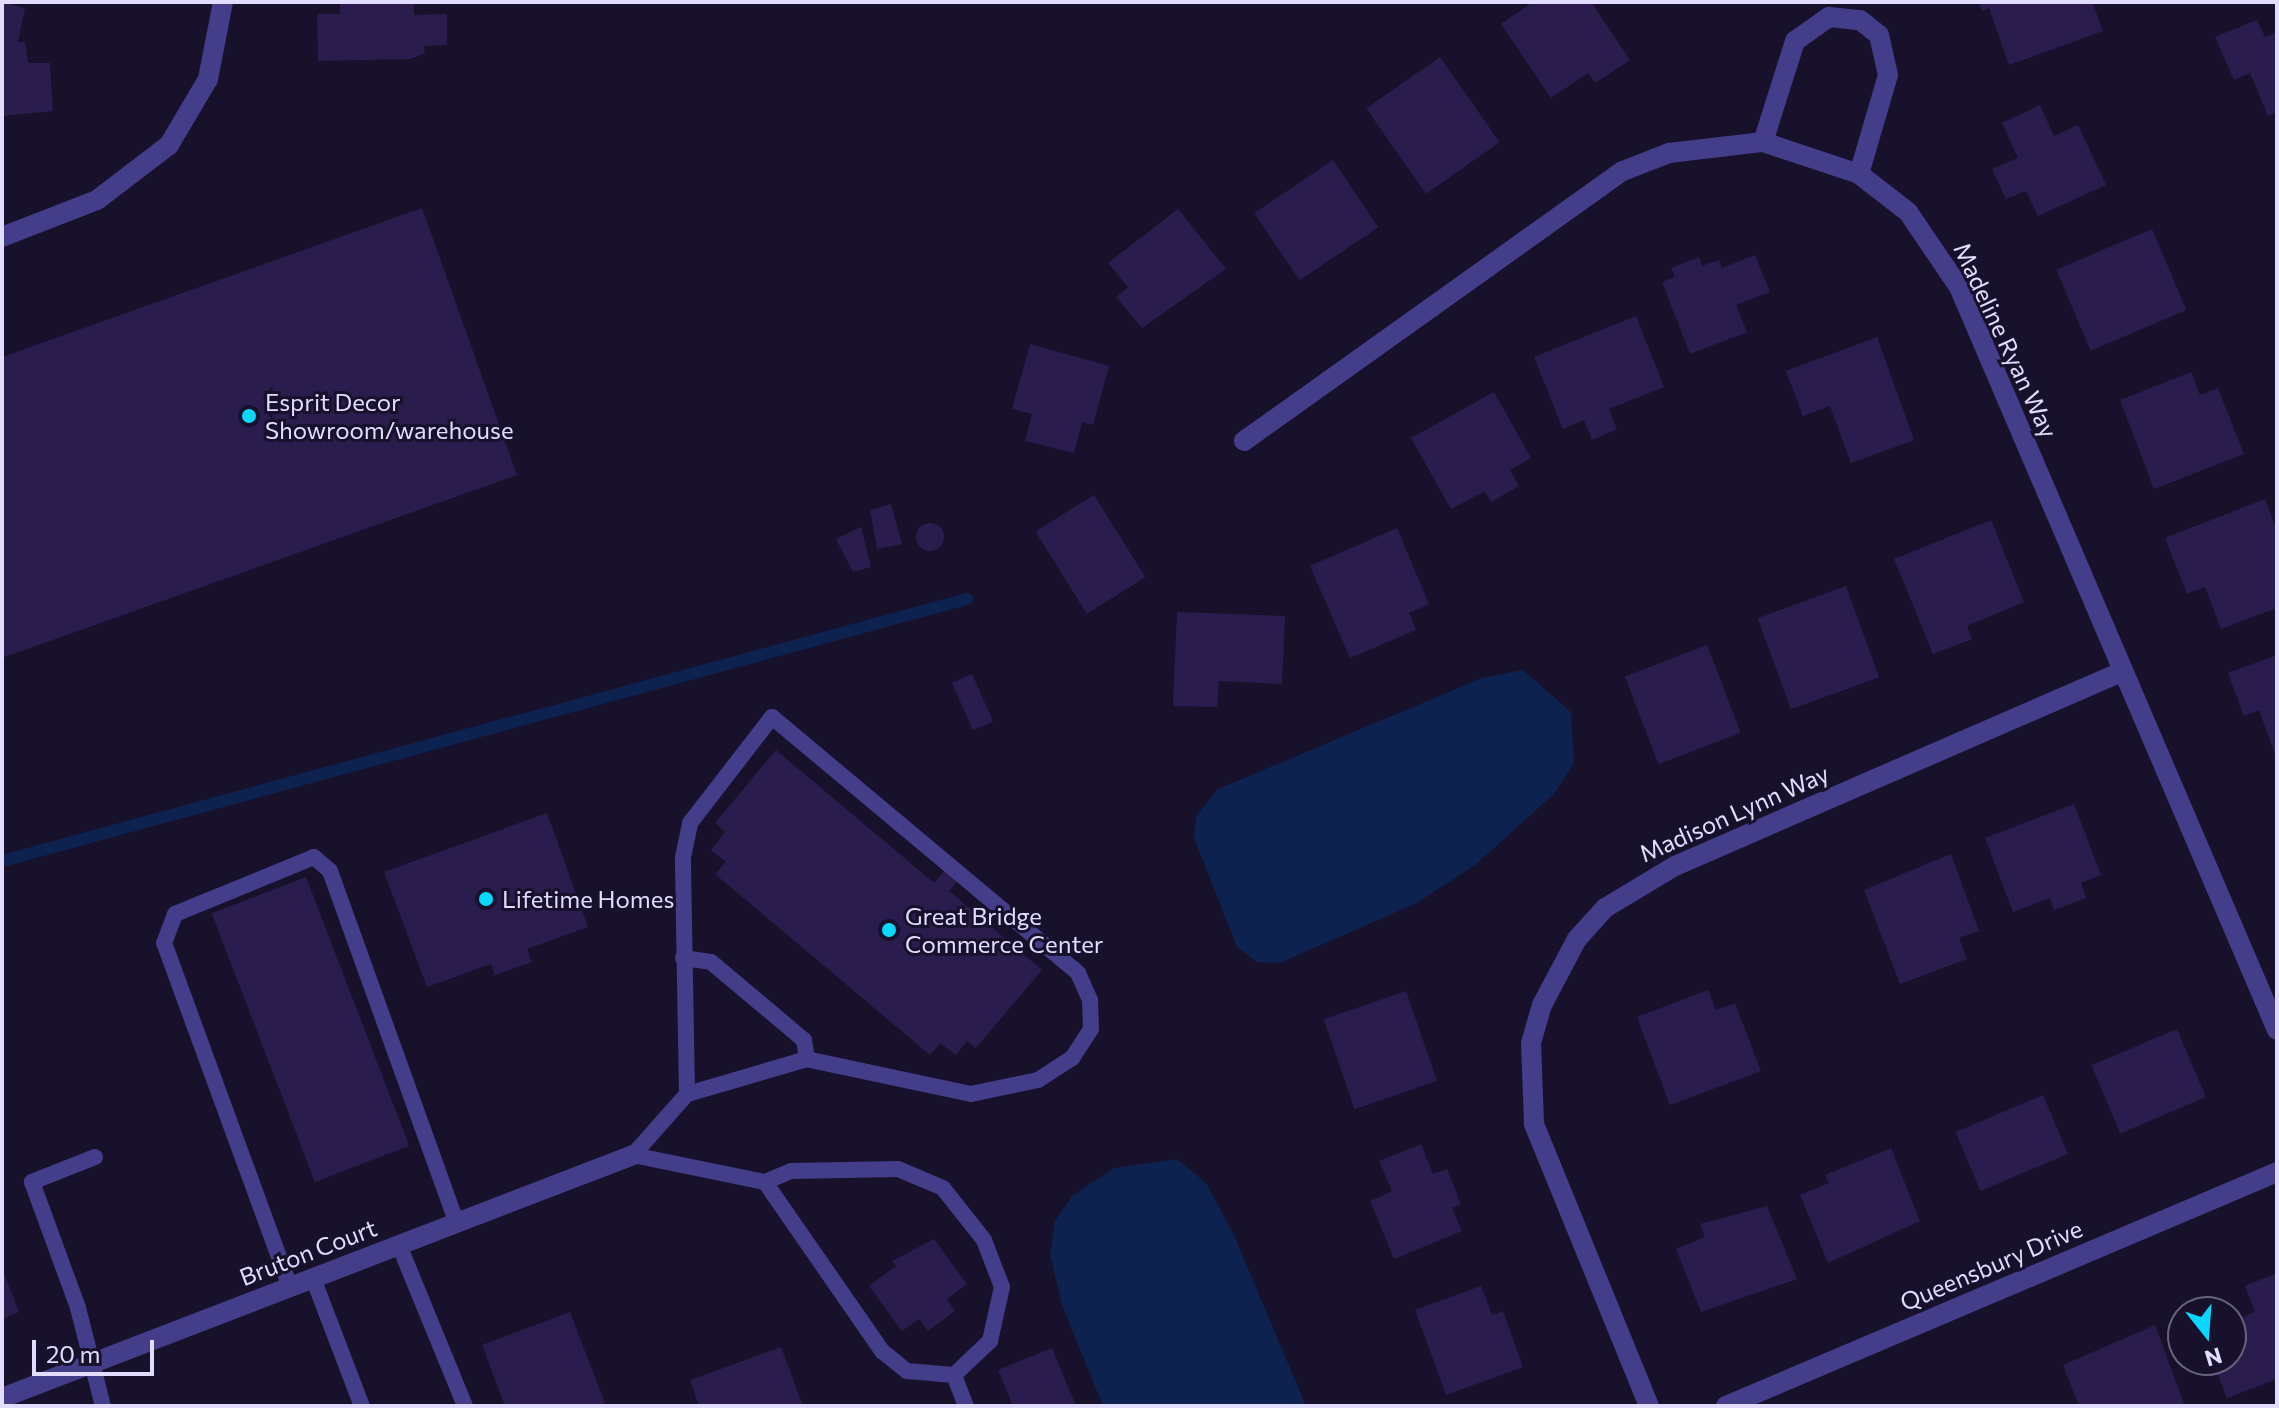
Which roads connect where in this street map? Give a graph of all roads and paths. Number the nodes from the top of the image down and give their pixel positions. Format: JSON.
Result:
{"nodes":[{"id":1,"x":223,"y":2,"type":"edge"},
{"id":2,"x":1763,"y":142,"type":"junction"},
{"id":3,"x":1859,"y":174,"type":"junction"},
{"id":4,"x":2,"y":237,"type":"edge"},
{"id":5,"x":1244,"y":441,"type":"dead end"},
{"id":6,"x":2122,"y":672,"type":"junction"},
{"id":7,"x":683,"y":958,"type":"junction"},
{"id":8,"x":2277,"y":1030,"type":"edge"},
{"id":9,"x":807,"y":1059,"type":"junction"},
{"id":10,"x":687,"y":1094,"type":"junction"},
{"id":11,"x":633,"y":1155,"type":"junction"},
{"id":12,"x":95,"y":1157,"type":"dead end"},
{"id":13,"x":2277,"y":1172,"type":"edge"},
{"id":14,"x":765,"y":1182,"type":"junction"},
{"id":15,"x":457,"y":1223,"type":"junction"},
{"id":16,"x":399,"y":1245,"type":"junction"},
{"id":17,"x":313,"y":1278,"type":"junction"},
{"id":18,"x":290,"y":1287,"type":"junction"},
{"id":19,"x":90,"y":1364,"type":"junction"},
{"id":20,"x":954,"y":1375,"type":"junction"},
{"id":21,"x":2,"y":1398,"type":"edge"},
{"id":22,"x":103,"y":1406,"type":"edge"},
{"id":23,"x":362,"y":1406,"type":"edge"},
{"id":24,"x":465,"y":1406,"type":"edge"},
{"id":25,"x":966,"y":1406,"type":"edge"},
{"id":26,"x":1649,"y":1406,"type":"edge"},
{"id":27,"x":1726,"y":1406,"type":"edge"}],
"edges":[{"from":1,"to":4,"type":"street"},
{"from":2,"to":3,"type":"street","name":"Madeline Ryan Way"},
{"from":2,"to":3,"type":"street"},
{"from":2,"to":5,"type":"street","name":"Madeline Ryan Way"},
{"from":3,"to":6,"type":"street","name":"Madeline Ryan Way"},
{"from":6,"to":8,"type":"street","name":"Madeline Ryan Way"},
{"from":6,"to":26,"type":"street","name":"Madison Lynn Way"},
{"from":7,"to":9,"type":"lane"},
{"from":7,"to":9,"type":"lane"},
{"from":7,"to":10,"type":"lane"},
{"from":9,"to":10,"type":"lane"},
{"from":10,"to":11,"type":"lane"},
{"from":11,"to":14,"type":"lane"},
{"from":11,"to":15,"type":"street","name":"Bruton Court"},
{"from":12,"to":19,"type":"lane"},
{"from":13,"to":27,"type":"street","name":"Queensbury Drive"},
{"from":14,"to":20,"type":"lane"},
{"from":14,"to":20,"type":"lane"},
{"from":15,"to":16,"type":"street","name":"Bruton Court"},
{"from":15,"to":18,"type":"lane"},
{"from":16,"to":17,"type":"street","name":"Bruton Court"},
{"from":16,"to":24,"type":"lane"},
{"from":17,"to":18,"type":"street","name":"Bruton Court"},
{"from":17,"to":23,"type":"lane"},
{"from":18,"to":19,"type":"street","name":"Bruton Court"},
{"from":19,"to":21,"type":"street","name":"Bruton Court"},
{"from":19,"to":22,"type":"lane"},
{"from":20,"to":25,"type":"lane"}]}
